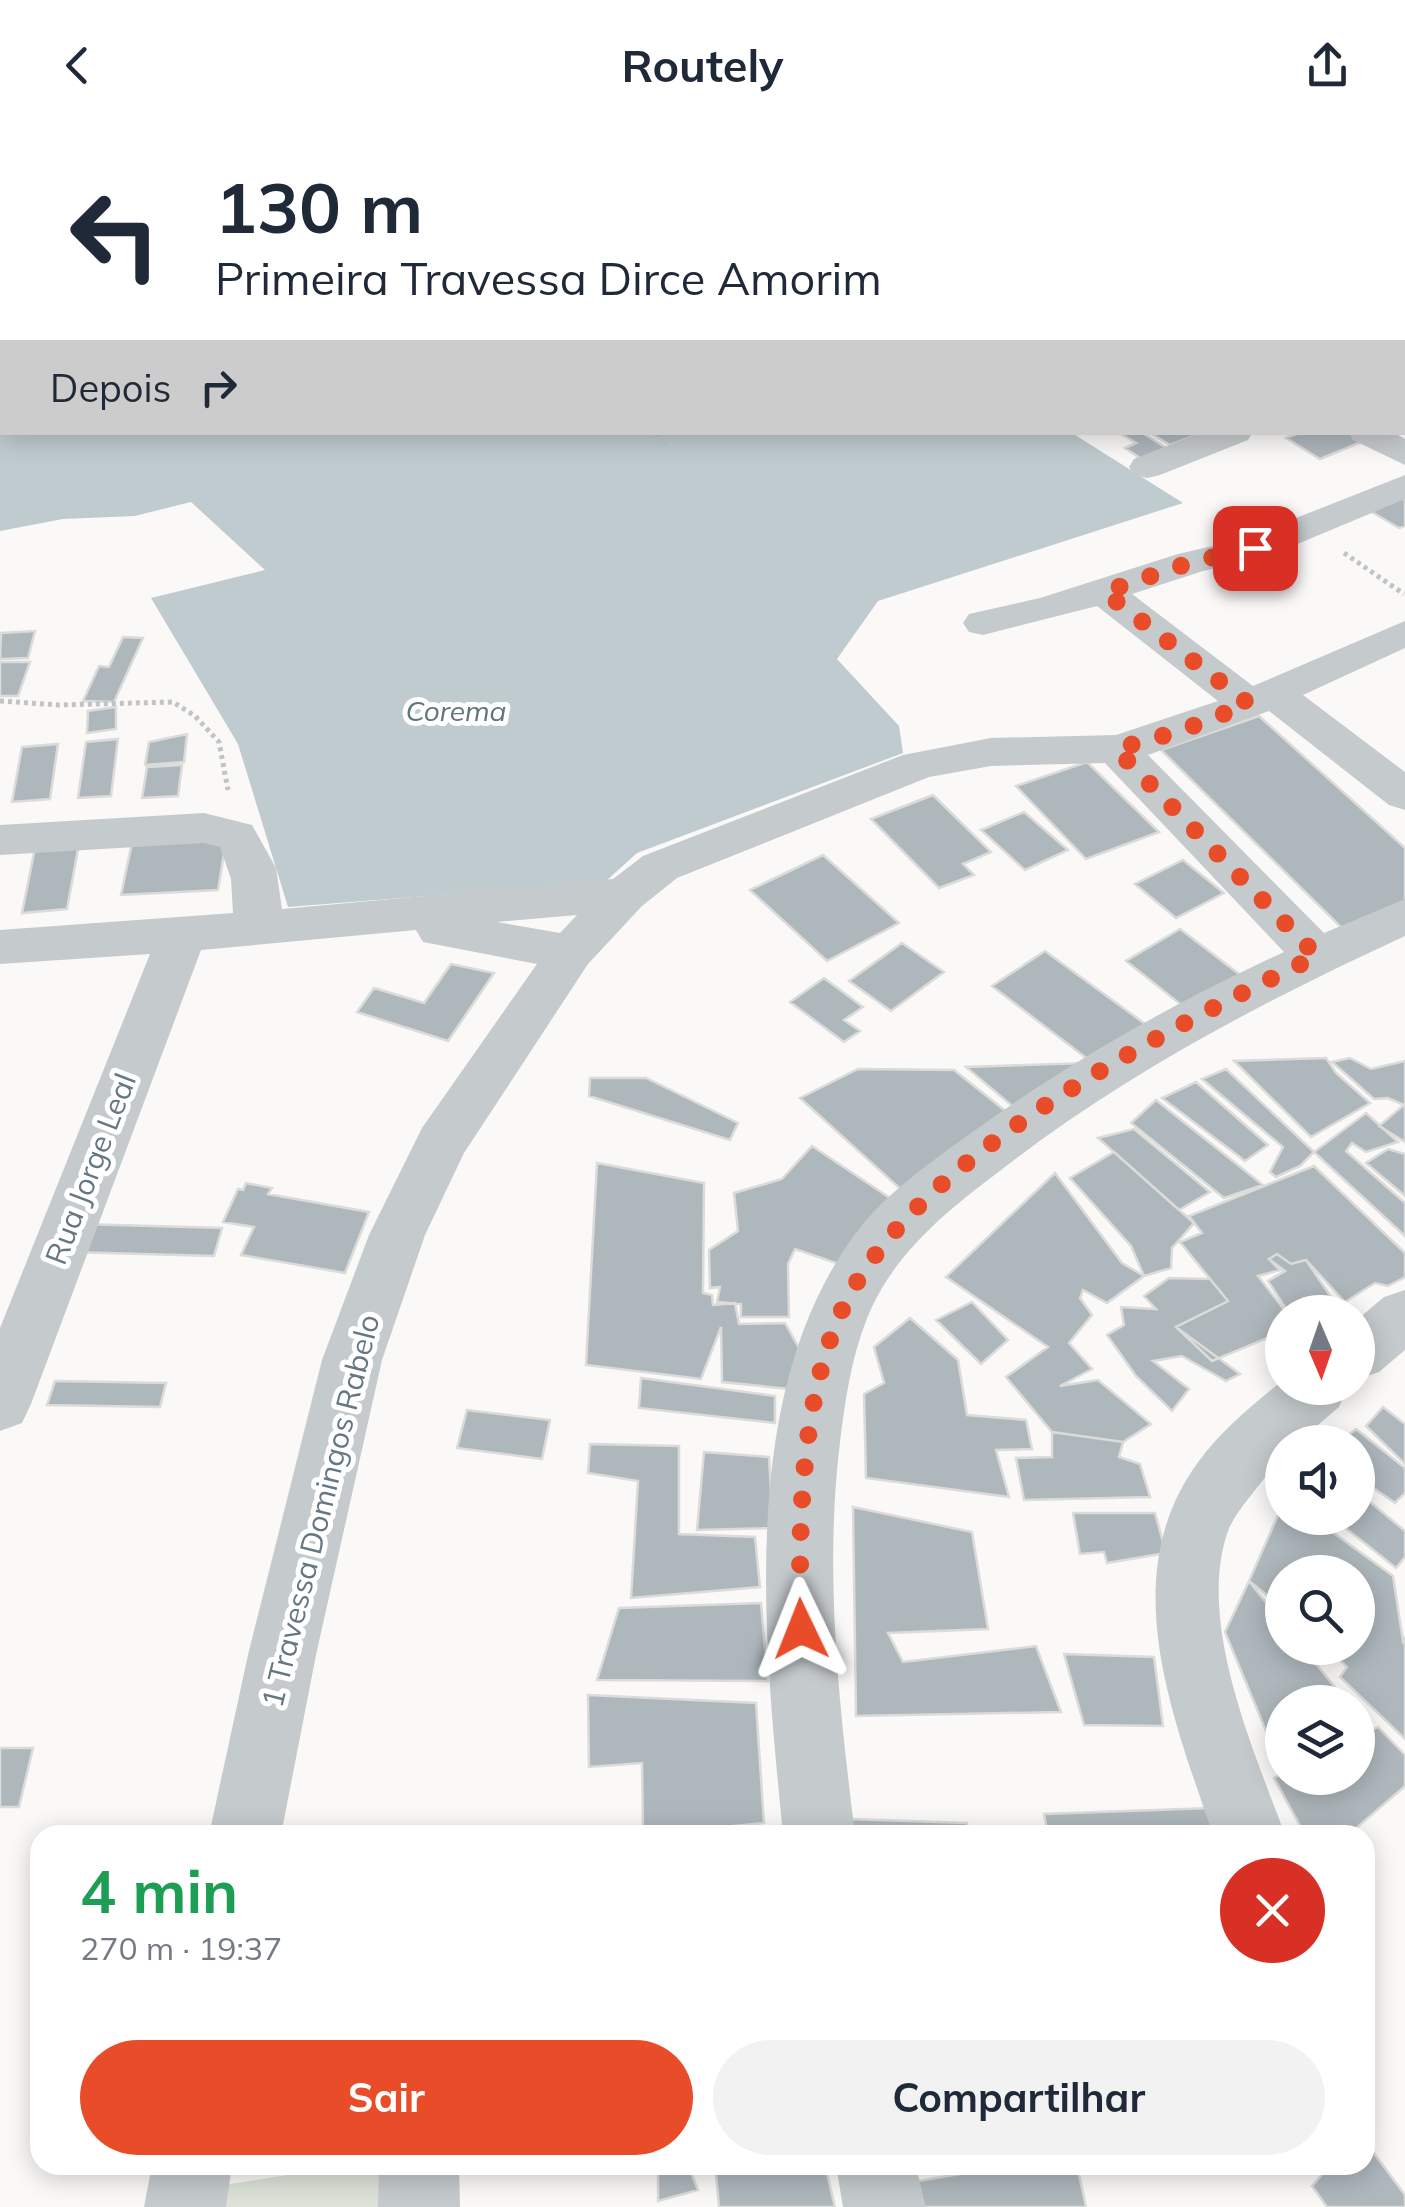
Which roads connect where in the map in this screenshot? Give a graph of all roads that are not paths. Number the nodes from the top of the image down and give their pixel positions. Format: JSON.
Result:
{"nodes":[{"id":1,"x":1227,"y":435,"type":"edge"},
{"id":2,"x":1371,"y":435,"type":"edge"},
{"id":3,"x":1405,"y":454,"type":"edge"},
{"id":4,"x":1147,"y":467,"type":"dead end"},
{"id":5,"x":1405,"y":486,"type":"edge"},
{"id":6,"x":1104,"y":592,"type":"junction"},
{"id":7,"x":983,"y":623,"type":"dead end"},
{"id":8,"x":1405,"y":633,"type":"edge"},
{"id":9,"x":1261,"y":698,"type":"junction"},
{"id":10,"x":1116,"y":749,"type":"junction"},
{"id":11,"x":1405,"y":796,"type":"edge"},
{"id":12,"x":0,"y":840,"type":"edge"},
{"id":13,"x":625,"y":894,"type":"junction"},
{"id":14,"x":1405,"y":916,"type":"edge"},
{"id":15,"x":363,"y":917,"type":"junction"},
{"id":16,"x":258,"y":927,"type":"junction"},
{"id":17,"x":182,"y":935,"type":"junction"},
{"id":18,"x":0,"y":947,"type":"edge"},
{"id":19,"x":570,"y":952,"type":"junction"},
{"id":20,"x":1317,"y":956,"type":"junction"},
{"id":21,"x":1405,"y":1315,"type":"edge"},
{"id":22,"x":1375,"y":1340,"type":"edge"},
{"id":23,"x":0,"y":1404,"type":"edge"},
{"id":24,"x":1297,"y":1405,"type":"edge"},
{"id":25,"x":247,"y":1825,"type":"edge"},
{"id":26,"x":818,"y":1825,"type":"edge"},
{"id":27,"x":1246,"y":1825,"type":"edge"},
{"id":28,"x":190,"y":2175,"type":"edge"},
{"id":29,"x":419,"y":2175,"type":"edge"},
{"id":30,"x":878,"y":2175,"type":"edge"},
{"id":31,"x":185,"y":2207,"type":"edge"},
{"id":32,"x":419,"y":2207,"type":"edge"},
{"id":33,"x":884,"y":2207,"type":"edge"}],
"edges":[{"from":1,"to":4,"type":"street"},
{"from":2,"to":3,"type":"street"},
{"from":5,"to":6,"type":"street"},
{"from":6,"to":7,"type":"street"},
{"from":6,"to":9,"type":"street"},
{"from":8,"to":9,"type":"street","name":"1 Travessa Domingos Rabelo"},
{"from":9,"to":10,"type":"street","name":"1 Travessa Domingos Rabelo"},
{"from":9,"to":11,"type":"street"},
{"from":10,"to":13,"type":"street","name":"1 Travessa Domingos Rabelo"},
{"from":10,"to":20,"type":"street"},
{"from":12,"to":16,"type":"street"},
{"from":13,"to":15,"type":"street"},
{"from":13,"to":19,"type":"street","name":"1 Travessa Domingos Rabelo"},
{"from":14,"to":20,"type":"street"},
{"from":15,"to":16,"type":"street"},
{"from":15,"to":19,"type":"street"},
{"from":16,"to":17,"type":"street"},
{"from":17,"to":18,"type":"street"},
{"from":17,"to":23,"type":"street","name":"Rua Jorge Leal"},
{"from":19,"to":25,"type":"street","name":"1 Travessa Domingos Rabelo"},
{"from":20,"to":26,"type":"street"},
{"from":21,"to":22,"type":"street"},
{"from":24,"to":27,"type":"street"},
{"from":28,"to":31,"type":"street"},
{"from":29,"to":32,"type":"street"},
{"from":30,"to":33,"type":"street"}]}
